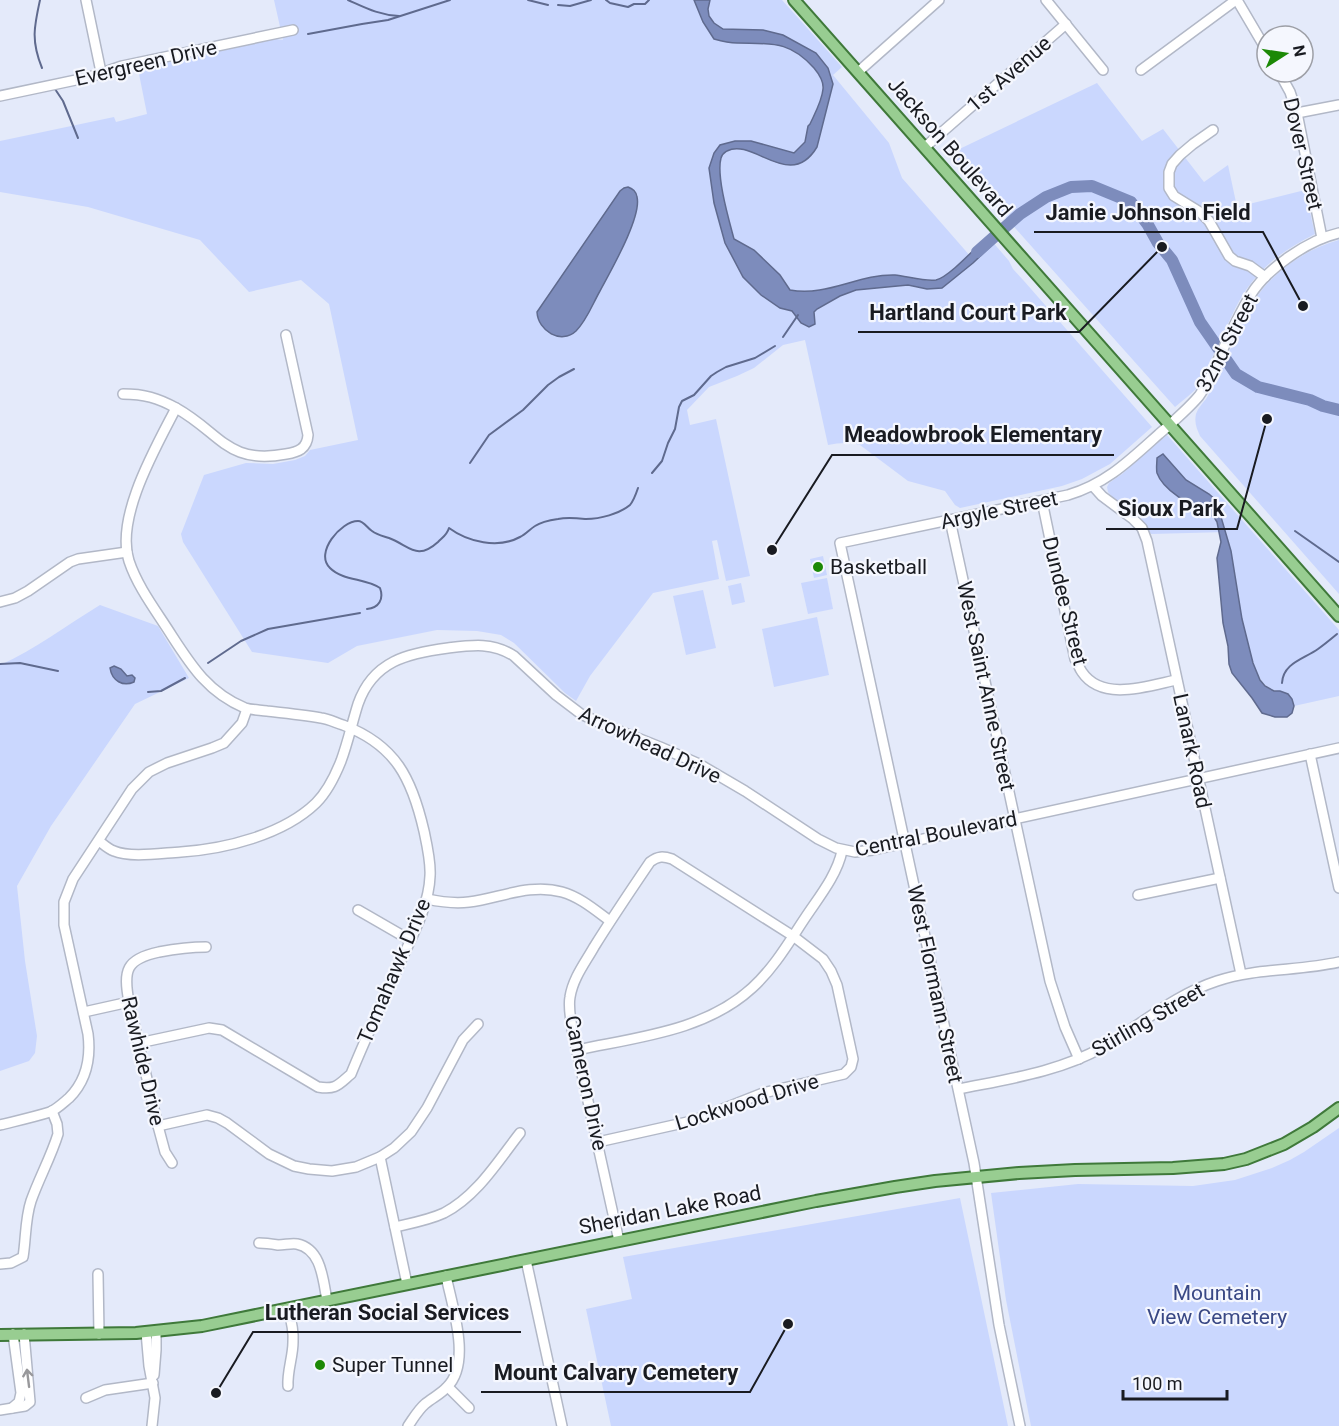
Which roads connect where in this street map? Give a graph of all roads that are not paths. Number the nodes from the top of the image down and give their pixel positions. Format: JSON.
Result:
{"nodes":[{"id":1,"x":86,"y":0,"type":"edge"},
{"id":2,"x":794,"y":0,"type":"edge"},
{"id":3,"x":939,"y":0,"type":"edge"},
{"id":4,"x":1046,"y":0,"type":"edge"},
{"id":5,"x":1237,"y":0,"type":"edge"},
{"id":6,"x":1066,"y":24,"type":"junction"},
{"id":7,"x":293,"y":30,"type":"dead end"},
{"id":8,"x":1255,"y":31,"type":"edge"},
{"id":9,"x":1141,"y":69,"type":"dead end"},
{"id":10,"x":1103,"y":70,"type":"dead end"},
{"id":11,"x":101,"y":72,"type":"junction"},
{"id":12,"x":858,"y":72,"type":"junction"},
{"id":13,"x":1286,"y":84,"type":"edge"},
{"id":14,"x":0,"y":96,"type":"edge"},
{"id":15,"x":1339,"y":105,"type":"edge"},
{"id":16,"x":1297,"y":113,"type":"junction"},
{"id":17,"x":1213,"y":130,"type":"dead end"},
{"id":18,"x":925,"y":147,"type":"junction"},
{"id":19,"x":1339,"y":233,"type":"edge"},
{"id":20,"x":1322,"y":238,"type":"junction"},
{"id":21,"x":1264,"y":277,"type":"junction"},
{"id":22,"x":286,"y":335,"type":"dead end"},
{"id":23,"x":123,"y":394,"type":"dead end"},
{"id":24,"x":176,"y":408,"type":"junction"},
{"id":25,"x":1170,"y":425,"type":"junction"},
{"id":26,"x":1094,"y":486,"type":"junction"},
{"id":27,"x":1042,"y":501,"type":"junction"},
{"id":28,"x":950,"y":520,"type":"junction"},
{"id":29,"x":840,"y":543,"type":"joint"},
{"id":30,"x":127,"y":552,"type":"junction"},
{"id":31,"x":0,"y":602,"type":"edge"},
{"id":32,"x":1339,"y":616,"type":"edge"},
{"id":33,"x":1176,"y":680,"type":"junction"},
{"id":34,"x":247,"y":709,"type":"junction"},
{"id":35,"x":352,"y":728,"type":"junction"},
{"id":36,"x":1339,"y":748,"type":"edge"},
{"id":37,"x":1310,"y":754,"type":"junction"},
{"id":38,"x":1198,"y":780,"type":"junction"},
{"id":39,"x":1015,"y":819,"type":"junction"},
{"id":40,"x":99,"y":841,"type":"junction"},
{"id":41,"x":904,"y":843,"type":"junction"},
{"id":42,"x":1334,"y":845,"type":"edge"},
{"id":43,"x":843,"y":850,"type":"junction"},
{"id":44,"x":1220,"y":878,"type":"junction"},
{"id":45,"x":1339,"y":888,"type":"edge"},
{"id":46,"x":1138,"y":895,"type":"dead end"},
{"id":47,"x":427,"y":899,"type":"junction"},
{"id":48,"x":358,"y":910,"type":"dead end"},
{"id":49,"x":610,"y":921,"type":"junction"},
{"id":50,"x":794,"y":936,"type":"junction"},
{"id":51,"x":410,"y":940,"type":"junction"},
{"id":52,"x":206,"y":947,"type":"dead end"},
{"id":53,"x":1339,"y":963,"type":"edge"},
{"id":54,"x":1241,"y":974,"type":"junction"},
{"id":55,"x":129,"y":1002,"type":"junction"},
{"id":56,"x":84,"y":1012,"type":"junction"},
{"id":57,"x":478,"y":1024,"type":"dead end"},
{"id":58,"x":139,"y":1043,"type":"junction"},
{"id":59,"x":578,"y":1050,"type":"junction"},
{"id":60,"x":1079,"y":1059,"type":"junction"},
{"id":61,"x":959,"y":1089,"type":"junction"},
{"id":62,"x":1339,"y":1108,"type":"edge"},
{"id":63,"x":52,"y":1111,"type":"junction"},
{"id":64,"x":0,"y":1125,"type":"edge"},
{"id":65,"x":158,"y":1126,"type":"junction"},
{"id":66,"x":520,"y":1133,"type":"dead end"},
{"id":67,"x":598,"y":1142,"type":"junction"},
{"id":68,"x":380,"y":1157,"type":"junction"},
{"id":69,"x":172,"y":1163,"type":"dead end"},
{"id":70,"x":977,"y":1177,"type":"junction"},
{"id":71,"x":395,"y":1227,"type":"junction"},
{"id":72,"x":619,"y":1240,"type":"junction"},
{"id":73,"x":259,"y":1243,"type":"dead end"},
{"id":74,"x":526,"y":1260,"type":"junction"},
{"id":75,"x":0,"y":1264,"type":"edge"},
{"id":76,"x":98,"y":1274,"type":"dead end"},
{"id":77,"x":446,"y":1276,"type":"junction"},
{"id":78,"x":407,"y":1284,"type":"junction"},
{"id":79,"x":327,"y":1300,"type":"junction"},
{"id":80,"x":288,"y":1308,"type":"junction"},
{"id":81,"x":151,"y":1332,"type":"junction"},
{"id":82,"x":19,"y":1334,"type":"junction"},
{"id":83,"x":99,"y":1334,"type":"junction"},
{"id":84,"x":0,"y":1335,"type":"edge"},
{"id":85,"x":153,"y":1383,"type":"junction"},
{"id":86,"x":288,"y":1386,"type":"dead end"},
{"id":87,"x":448,"y":1387,"type":"junction"},
{"id":88,"x":86,"y":1398,"type":"dead end"},
{"id":89,"x":469,"y":1408,"type":"dead end"},
{"id":90,"x":0,"y":1410,"type":"edge"},
{"id":91,"x":152,"y":1426,"type":"edge"},
{"id":92,"x":408,"y":1426,"type":"edge"},
{"id":93,"x":562,"y":1426,"type":"edge"},
{"id":94,"x":1020,"y":1426,"type":"edge"}],
"edges":[{"from":1,"to":11,"type":"street"},
{"from":2,"to":12,"type":"main road","name":"Jackson Boulevard"},
{"from":3,"to":12,"type":"street"},
{"from":4,"to":6,"type":"street"},
{"from":5,"to":8,"type":"street"},
{"from":5,"to":9,"type":"street"},
{"from":6,"to":10,"type":"street"},
{"from":6,"to":18,"type":"street","name":"1st Avenue"},
{"from":7,"to":11,"type":"street","name":"Evergreen Drive"},
{"from":11,"to":14,"type":"street","name":"Evergreen Drive"},
{"from":12,"to":18,"type":"main road","name":"Jackson Boulevard"},
{"from":13,"to":16,"type":"street","name":"Dover Street"},
{"from":15,"to":16,"type":"street"},
{"from":16,"to":20,"type":"street","name":"Dover Street"},
{"from":17,"to":21,"type":"street"},
{"from":18,"to":25,"type":"main road","name":"Jackson Boulevard"},
{"from":19,"to":20,"type":"street","name":"32nd Street"},
{"from":20,"to":21,"type":"street","name":"32nd Street"},
{"from":21,"to":25,"type":"street","name":"32nd Street"},
{"from":22,"to":24,"type":"street"},
{"from":23,"to":24,"type":"street"},
{"from":24,"to":30,"type":"street","name":"Tomahawk Drive"},
{"from":25,"to":26,"type":"street","name":"32nd Street"},
{"from":25,"to":32,"type":"main road","name":"Jackson Boulevard"},
{"from":26,"to":27,"type":"street","name":"Argyle Street"},
{"from":26,"to":33,"type":"street","name":"Lanark Road"},
{"from":27,"to":28,"type":"street","name":"Argyle Street"},
{"from":27,"to":33,"type":"street","name":"Dundee Street"},
{"from":28,"to":29,"type":"street","name":"Argyle Street"},
{"from":28,"to":39,"type":"street","name":"West Saint Anne Street"},
{"from":29,"to":41,"type":"street","name":"West Flormann Street"},
{"from":30,"to":31,"type":"street"},
{"from":30,"to":34,"type":"street","name":"Tomahawk Drive"},
{"from":33,"to":38,"type":"street","name":"Lanark Road"},
{"from":34,"to":35,"type":"street","name":"Tomahawk Drive"},
{"from":34,"to":40,"type":"street"},
{"from":35,"to":40,"type":"street","name":"Arrowhead Drive"},
{"from":35,"to":43,"type":"street","name":"Arrowhead Drive"},
{"from":35,"to":47,"type":"street","name":"Tomahawk Drive"},
{"from":36,"to":37,"type":"street","name":"Central Boulevard"},
{"from":37,"to":38,"type":"street","name":"Central Boulevard"},
{"from":37,"to":42,"type":"street"},
{"from":38,"to":39,"type":"street","name":"Central Boulevard"},
{"from":38,"to":44,"type":"street","name":"Lanark Road"},
{"from":39,"to":41,"type":"street","name":"Central Boulevard"},
{"from":39,"to":60,"type":"street","name":"West Saint Anne Street"},
{"from":40,"to":56,"type":"street"},
{"from":41,"to":43,"type":"street","name":"Central Boulevard"},
{"from":41,"to":61,"type":"street","name":"West Flormann Street"},
{"from":42,"to":45,"type":"street"},
{"from":43,"to":50,"type":"street","name":"Central Boulevard"},
{"from":44,"to":46,"type":"street"},
{"from":44,"to":54,"type":"street","name":"Lanark Road"},
{"from":47,"to":49,"type":"street"},
{"from":47,"to":51,"type":"street","name":"Tomahawk Drive"},
{"from":48,"to":51,"type":"street"},
{"from":49,"to":50,"type":"street","name":"Cameron Drive"},
{"from":49,"to":59,"type":"street","name":"Cameron Drive"},
{"from":50,"to":59,"type":"street","name":"Central Boulevard"},
{"from":50,"to":67,"type":"street","name":"Lockwood Drive"},
{"from":51,"to":58,"type":"street","name":"Tomahawk Drive"},
{"from":52,"to":55,"type":"street","name":"Rawhide Drive"},
{"from":53,"to":54,"type":"street","name":"Stirling Street"},
{"from":54,"to":60,"type":"street","name":"Stirling Street"},
{"from":55,"to":56,"type":"street"},
{"from":55,"to":58,"type":"street","name":"Rawhide Drive"},
{"from":56,"to":63,"type":"street"},
{"from":57,"to":68,"type":"street"},
{"from":58,"to":65,"type":"street","name":"Rawhide Drive"},
{"from":59,"to":67,"type":"street","name":"Cameron Drive"},
{"from":60,"to":61,"type":"street","name":"Stirling Street"},
{"from":61,"to":70,"type":"street","name":"West Flormann Street"},
{"from":62,"to":70,"type":"main road","name":"Sheridan Lake Road"},
{"from":63,"to":64,"type":"street"},
{"from":63,"to":75,"type":"street"},
{"from":65,"to":68,"type":"street"},
{"from":65,"to":69,"type":"street","name":"Rawhide Drive"},
{"from":66,"to":71,"type":"street"},
{"from":67,"to":72,"type":"street","name":"Cameron Drive"},
{"from":68,"to":71,"type":"street"},
{"from":70,"to":72,"type":"main road","name":"Sheridan Lake Road"},
{"from":70,"to":94,"type":"street","name":"West Flormann Street"},
{"from":71,"to":78,"type":"street"},
{"from":72,"to":74,"type":"main road","name":"Sheridan Lake Road"},
{"from":73,"to":79,"type":"street"},
{"from":74,"to":77,"type":"main road","name":"Sheridan Lake Road"},
{"from":74,"to":93,"type":"street"},
{"from":76,"to":83,"type":"street"},
{"from":77,"to":78,"type":"main road","name":"Sheridan Lake Road"},
{"from":77,"to":87,"type":"street"},
{"from":78,"to":79,"type":"main road","name":"Sheridan Lake Road"},
{"from":79,"to":80,"type":"main road","name":"Sheridan Lake Road"},
{"from":80,"to":81,"type":"main road","name":"Sheridan Lake Road"},
{"from":80,"to":86,"type":"street"},
{"from":81,"to":83,"type":"main road","name":"Sheridan Lake Road"},
{"from":81,"to":85,"type":"street"},
{"from":82,"to":83,"type":"main road","name":"Sheridan Lake Road"},
{"from":82,"to":84,"type":"main road","name":"Sheridan Lake Road"},
{"from":82,"to":90,"type":"street"},
{"from":85,"to":88,"type":"street"},
{"from":85,"to":91,"type":"street"},
{"from":87,"to":89,"type":"street"},
{"from":87,"to":92,"type":"street"}]}
